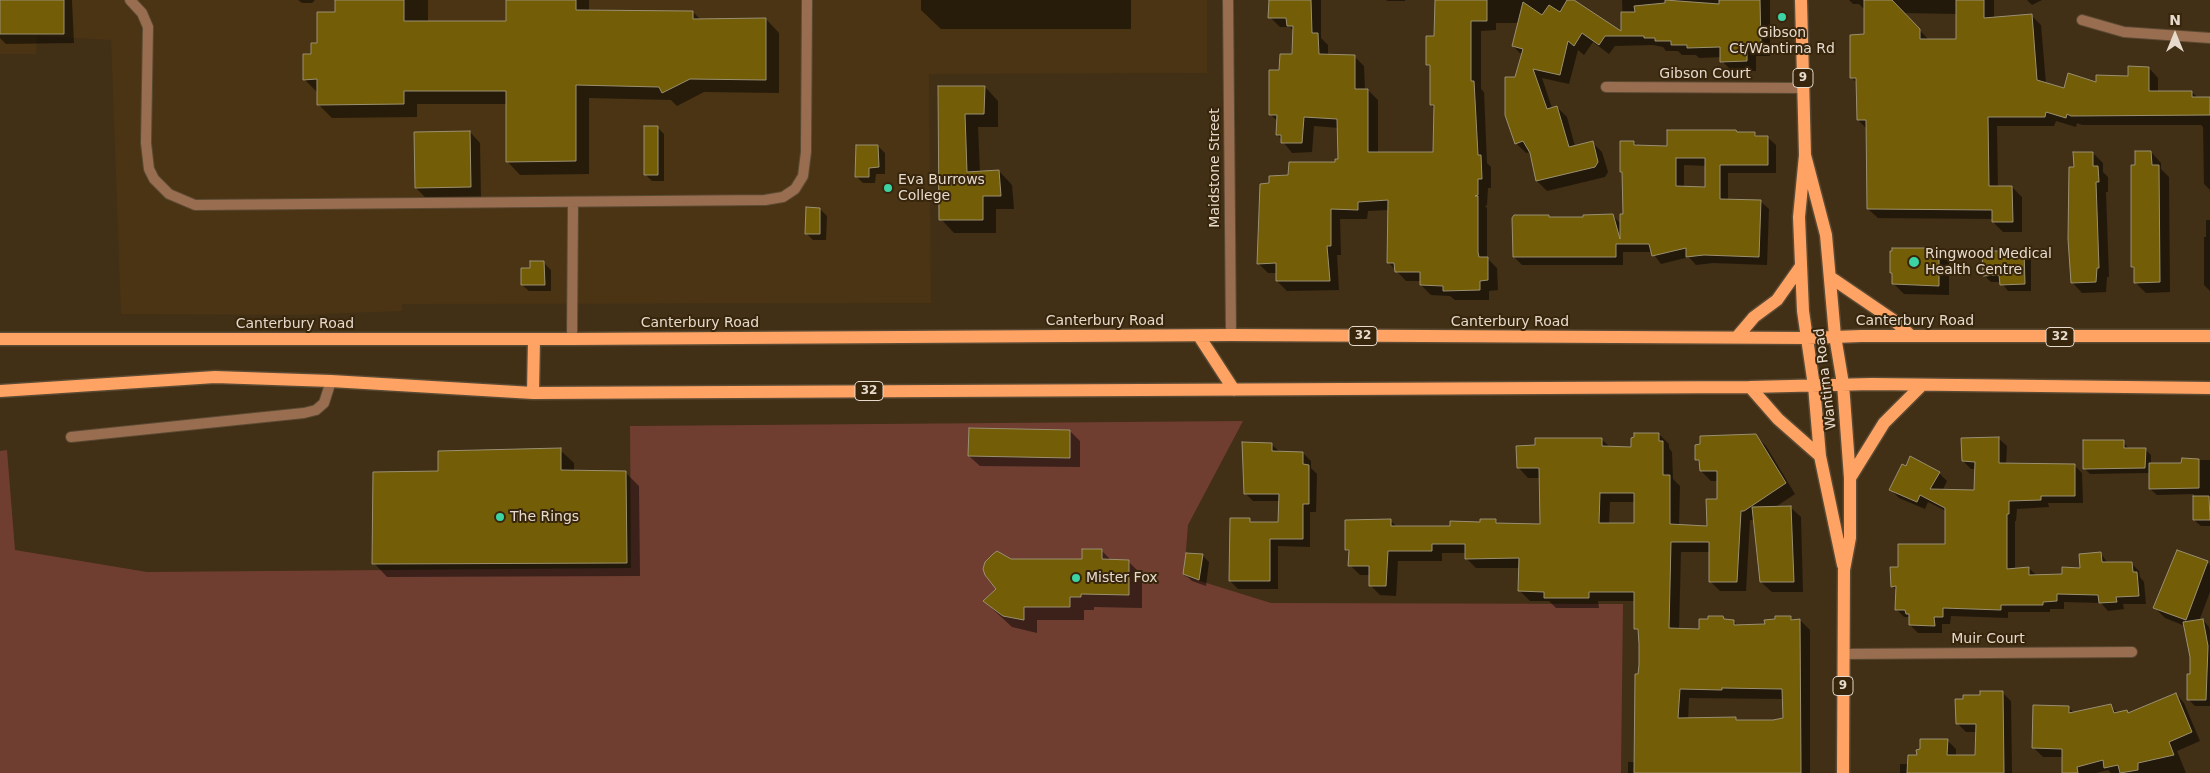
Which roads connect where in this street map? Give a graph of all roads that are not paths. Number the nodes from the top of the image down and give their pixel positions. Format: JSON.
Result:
{"nodes":[{"id":1,"x":130,"y":0,"type":"edge"},
{"id":2,"x":807,"y":0,"type":"edge"},
{"id":3,"x":1228,"y":0,"type":"edge"},
{"id":4,"x":1801,"y":0,"type":"edge"},
{"id":5,"x":2082,"y":20,"type":"dead end"},
{"id":6,"x":2210,"y":38,"type":"edge"},
{"id":7,"x":1606,"y":87,"type":"dead end"},
{"id":8,"x":1804,"y":88,"type":"junction"},
{"id":9,"x":1806,"y":155,"type":"junction"},
{"id":10,"x":572,"y":202,"type":"junction"},
{"id":11,"x":1801,"y":266,"type":"junction"},
{"id":12,"x":1830,"y":277,"type":"junction"},
{"id":13,"x":1230,"y":335,"type":"junction"},
{"id":14,"x":1199,"y":336,"type":"junction"},
{"id":15,"x":1836,"y":336,"type":"junction"},
{"id":16,"x":1911,"y":336,"type":"junction"},
{"id":17,"x":2210,"y":336,"type":"edge"},
{"id":18,"x":1737,"y":337,"type":"junction"},
{"id":19,"x":1807,"y":338,"type":"junction"},
{"id":20,"x":0,"y":339,"type":"edge"},
{"id":21,"x":534,"y":339,"type":"junction"},
{"id":22,"x":572,"y":339,"type":"junction"},
{"id":23,"x":331,"y":382,"type":"junction"},
{"id":24,"x":1843,"y":384,"type":"junction"},
{"id":25,"x":1922,"y":385,"type":"junction"},
{"id":26,"x":1814,"y":386,"type":"junction"},
{"id":27,"x":1750,"y":387,"type":"junction"},
{"id":28,"x":2210,"y":388,"type":"edge"},
{"id":29,"x":1234,"y":390,"type":"junction"},
{"id":30,"x":0,"y":391,"type":"edge"},
{"id":31,"x":533,"y":393,"type":"junction"},
{"id":32,"x":71,"y":437,"type":"dead end"},
{"id":33,"x":1820,"y":456,"type":"junction"},
{"id":34,"x":1850,"y":478,"type":"junction"},
{"id":35,"x":1844,"y":570,"type":"junction"},
{"id":36,"x":2132,"y":652,"type":"dead end"},
{"id":37,"x":1843,"y":654,"type":"junction"},
{"id":38,"x":1843,"y":773,"type":"edge"}],
"edges":[{"from":1,"to":10,"type":"street"},
{"from":2,"to":10,"type":"street"},
{"from":3,"to":13,"type":"street","name":"Maidstone Street"},
{"from":4,"to":8,"type":"main road","name":"Wantirna Road","number":"9"},
{"from":5,"to":6,"type":"street"},
{"from":7,"to":8,"type":"street","name":"Gibson Court"},
{"from":8,"to":9,"type":"main road","name":"Wantirna Road","number":"9"},
{"from":9,"to":11,"type":"main road","name":"Wantirna Road","number":"9"},
{"from":9,"to":12,"type":"main road","name":"Wantirna Road","number":"9"},
{"from":10,"to":22,"type":"street"},
{"from":11,"to":18,"type":"main road"},
{"from":11,"to":19,"type":"main road","name":"Wantirna Road","number":"9"},
{"from":12,"to":15,"type":"main road","name":"Wantirna Road","number":"9"},
{"from":12,"to":16,"type":"main road"},
{"from":13,"to":14,"type":"main road","name":"Canterbury Road","number":"32"},
{"from":13,"to":18,"type":"main road","name":"Canterbury Road","number":"32"},
{"from":14,"to":22,"type":"main road","name":"Canterbury Road","number":"32"},
{"from":14,"to":29,"type":"main road"},
{"from":15,"to":16,"type":"main road","name":"Canterbury Road","number":"32"},
{"from":15,"to":19,"type":"main road","name":"Canterbury Road","number":"32"},
{"from":15,"to":24,"type":"main road","name":"Wantirna Road","number":"9"},
{"from":16,"to":17,"type":"main road","name":"Canterbury Road","number":"32"},
{"from":18,"to":19,"type":"main road","name":"Canterbury Road","number":"32"},
{"from":19,"to":26,"type":"main road","name":"Wantirna Road","number":"9"},
{"from":20,"to":21,"type":"main road","name":"Canterbury Road","number":"32"},
{"from":21,"to":22,"type":"main road","name":"Canterbury Road","number":"32"},
{"from":21,"to":31,"type":"main road"},
{"from":23,"to":30,"type":"main road","number":"32"},
{"from":23,"to":31,"type":"main road","number":"32"},
{"from":23,"to":32,"type":"street"},
{"from":24,"to":25,"type":"main road","number":"32"},
{"from":24,"to":26,"type":"main road","number":"32"},
{"from":24,"to":34,"type":"main road","name":"Wantirna Road","number":"9"},
{"from":25,"to":28,"type":"main road","number":"32"},
{"from":25,"to":34,"type":"main road"},
{"from":26,"to":27,"type":"main road","number":"32"},
{"from":26,"to":33,"type":"main road","name":"Wantirna Road","number":"9"},
{"from":27,"to":29,"type":"main road","number":"32"},
{"from":27,"to":33,"type":"main road"},
{"from":29,"to":31,"type":"main road","number":"32"},
{"from":33,"to":35,"type":"main road","name":"Wantirna Road","number":"9"},
{"from":34,"to":35,"type":"main road","name":"Wantirna Road","number":"9"},
{"from":35,"to":37,"type":"main road","name":"Wantirna Road","number":"9"},
{"from":36,"to":37,"type":"street","name":"Muir Court"},
{"from":37,"to":38,"type":"main road","name":"Wantirna Road","number":"9"}]}
